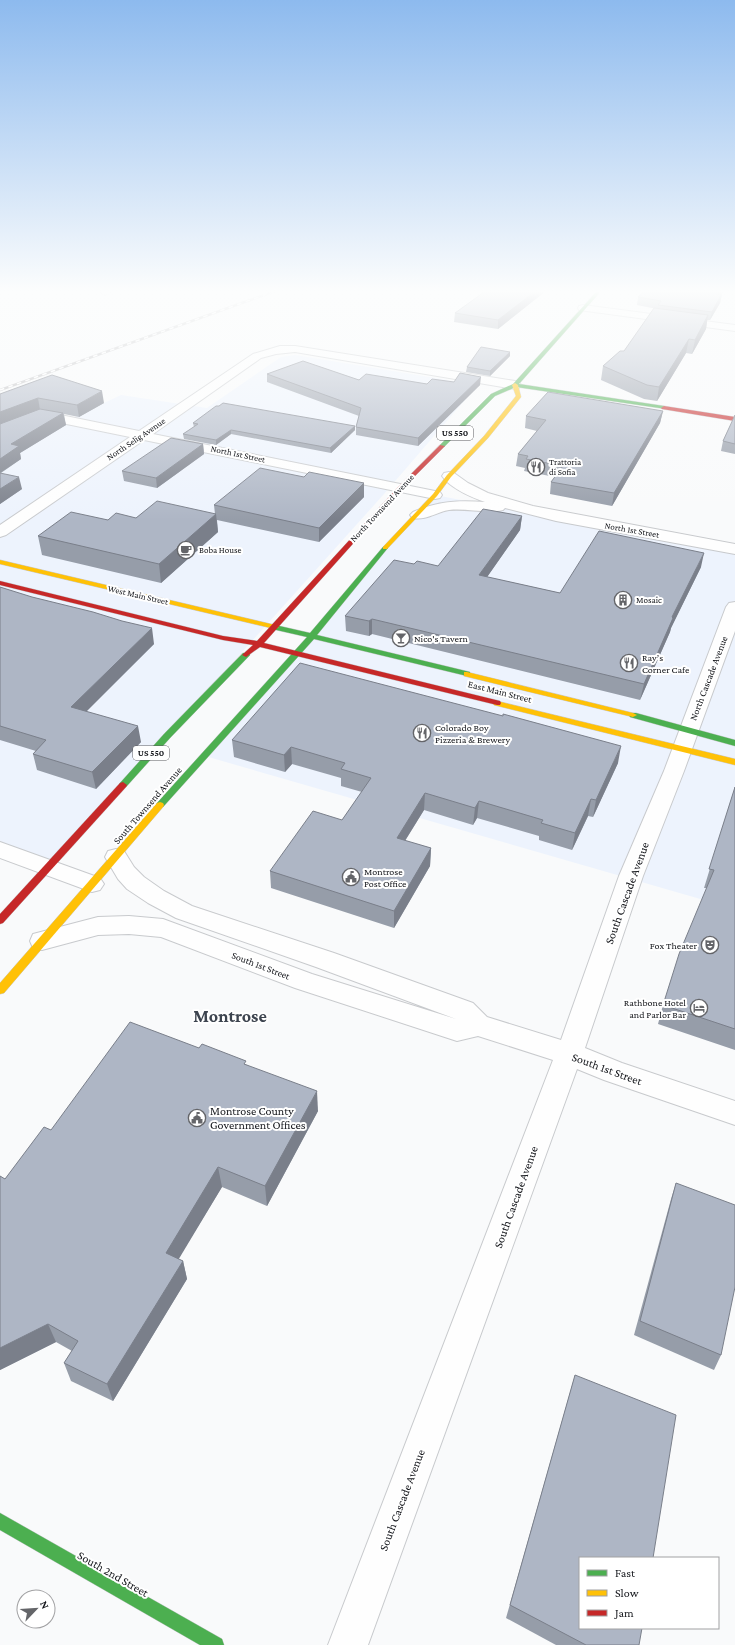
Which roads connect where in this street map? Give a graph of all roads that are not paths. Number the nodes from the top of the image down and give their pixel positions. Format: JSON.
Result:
{"nodes":[{"id":1,"x":242,"y":367,"type":"edge"},
{"id":2,"x":404,"y":367,"type":"edge"},
{"id":3,"x":532,"y":367,"type":"edge"},
{"id":4,"x":516,"y":385,"type":"junction"},
{"id":5,"x":735,"y":419,"type":"edge"},
{"id":6,"x":0,"y":432,"type":"edge"},
{"id":7,"x":144,"y":435,"type":"junction"},
{"id":8,"x":449,"y":476,"type":"junction"},
{"id":9,"x":400,"y":488,"type":"junction"},
{"id":10,"x":435,"y":495,"type":"junction"},
{"id":11,"x":529,"y":510,"type":"junction"},
{"id":12,"x":414,"y":517,"type":"junction"},
{"id":13,"x":0,"y":532,"type":"edge"},
{"id":14,"x":735,"y":549,"type":"edge"},
{"id":15,"x":0,"y":562,"type":"edge"},
{"id":16,"x":0,"y":583,"type":"edge"},
{"id":17,"x":735,"y":607,"type":"edge"},
{"id":18,"x":276,"y":627,"type":"junction"},
{"id":19,"x":312,"y":636,"type":"junction"},
{"id":20,"x":259,"y":644,"type":"junction"},
{"id":21,"x":297,"y":652,"type":"junction"},
{"id":22,"x":686,"y":739,"type":"junction"},
{"id":23,"x":735,"y":743,"type":"edge"},
{"id":24,"x":735,"y":762,"type":"edge"},
{"id":25,"x":0,"y":850,"type":"edge"},
{"id":26,"x":116,"y":857,"type":"junction"},
{"id":27,"x":48,"y":868,"type":"junction"},
{"id":28,"x":92,"y":884,"type":"junction"},
{"id":29,"x":0,"y":920,"type":"edge"},
{"id":30,"x":42,"y":941,"type":"junction"},
{"id":31,"x":0,"y":990,"type":"edge"},
{"id":32,"x":478,"y":1025,"type":"junction"},
{"id":33,"x":569,"y":1054,"type":"junction"},
{"id":34,"x":735,"y":1113,"type":"edge"},
{"id":35,"x":0,"y":1521,"type":"edge"},
{"id":36,"x":216,"y":1645,"type":"edge"},
{"id":37,"x":348,"y":1645,"type":"edge"}],
"edges":[{"from":1,"to":7,"type":"street","name":"North Selig Avenue"},
{"from":2,"to":4,"type":"street","name":"North Selig Avenue"},
{"from":3,"to":4,"type":"main road","name":"North Townsend Avenue","number":"US 550"},
{"from":4,"to":5,"type":"main road"},
{"from":4,"to":8,"type":"main road","number":"US 550"},
{"from":4,"to":9,"type":"main road","name":"North Townsend Avenue","number":"US 550"},
{"from":6,"to":7,"type":"street","name":"North 1st Street"},
{"from":7,"to":9,"type":"street","name":"North 1st Street"},
{"from":7,"to":13,"type":"street","name":"North Selig Avenue"},
{"from":8,"to":10,"type":"main road","number":"US 550"},
{"from":8,"to":11,"type":"street","name":"North 1st Street"},
{"from":9,"to":10,"type":"street","name":"North 1st Street"},
{"from":9,"to":18,"type":"main road","name":"North Townsend Avenue","number":"US 550"},
{"from":10,"to":12,"type":"main road","number":"US 550"},
{"from":11,"to":12,"type":"street","name":"North 1st Street"},
{"from":11,"to":14,"type":"street","name":"North 1st Street"},
{"from":12,"to":19,"type":"main road","number":"US 550"},
{"from":15,"to":18,"type":"main road","name":"West Main Street"},
{"from":16,"to":20,"type":"main road"},
{"from":17,"to":22,"type":"street","name":"North Cascade Avenue"},
{"from":18,"to":19,"type":"main road","name":"East Main Street"},
{"from":18,"to":20,"type":"main road","name":"North Townsend Avenue","number":"US 550"},
{"from":19,"to":21,"type":"main road","name":"South Townsend Avenue","number":"US 550"},
{"from":19,"to":22,"type":"main road","name":"East Main Street"},
{"from":20,"to":21,"type":"main road","name":"East Main Street"},
{"from":20,"to":27,"type":"main road","number":"US 550"},
{"from":21,"to":22,"type":"main road","name":"East Main Street"},
{"from":21,"to":26,"type":"main road","name":"South Townsend Avenue","number":"US 550"},
{"from":22,"to":23,"type":"main road","name":"East Main Street"},
{"from":22,"to":24,"type":"main road","name":"East Main Street"},
{"from":22,"to":33,"type":"street","name":"South Cascade Avenue"},
{"from":25,"to":27,"type":"street"},
{"from":26,"to":28,"type":"main road","name":"South Townsend Avenue","number":"US 550"},
{"from":26,"to":32,"type":"street","name":"South 1st Street"},
{"from":27,"to":28,"type":"street"},
{"from":27,"to":29,"type":"main road","number":"US 550"},
{"from":28,"to":30,"type":"main road","name":"South Townsend Avenue","number":"US 550"},
{"from":30,"to":31,"type":"main road","name":"South Townsend Avenue","number":"US 550"},
{"from":30,"to":32,"type":"street","name":"South 1st Street"},
{"from":32,"to":33,"type":"street","name":"South 1st Street"},
{"from":33,"to":34,"type":"street","name":"South 1st Street"},
{"from":33,"to":37,"type":"street","name":"South Cascade Avenue"},
{"from":35,"to":36,"type":"main road","name":"South 2nd Street"}]}
